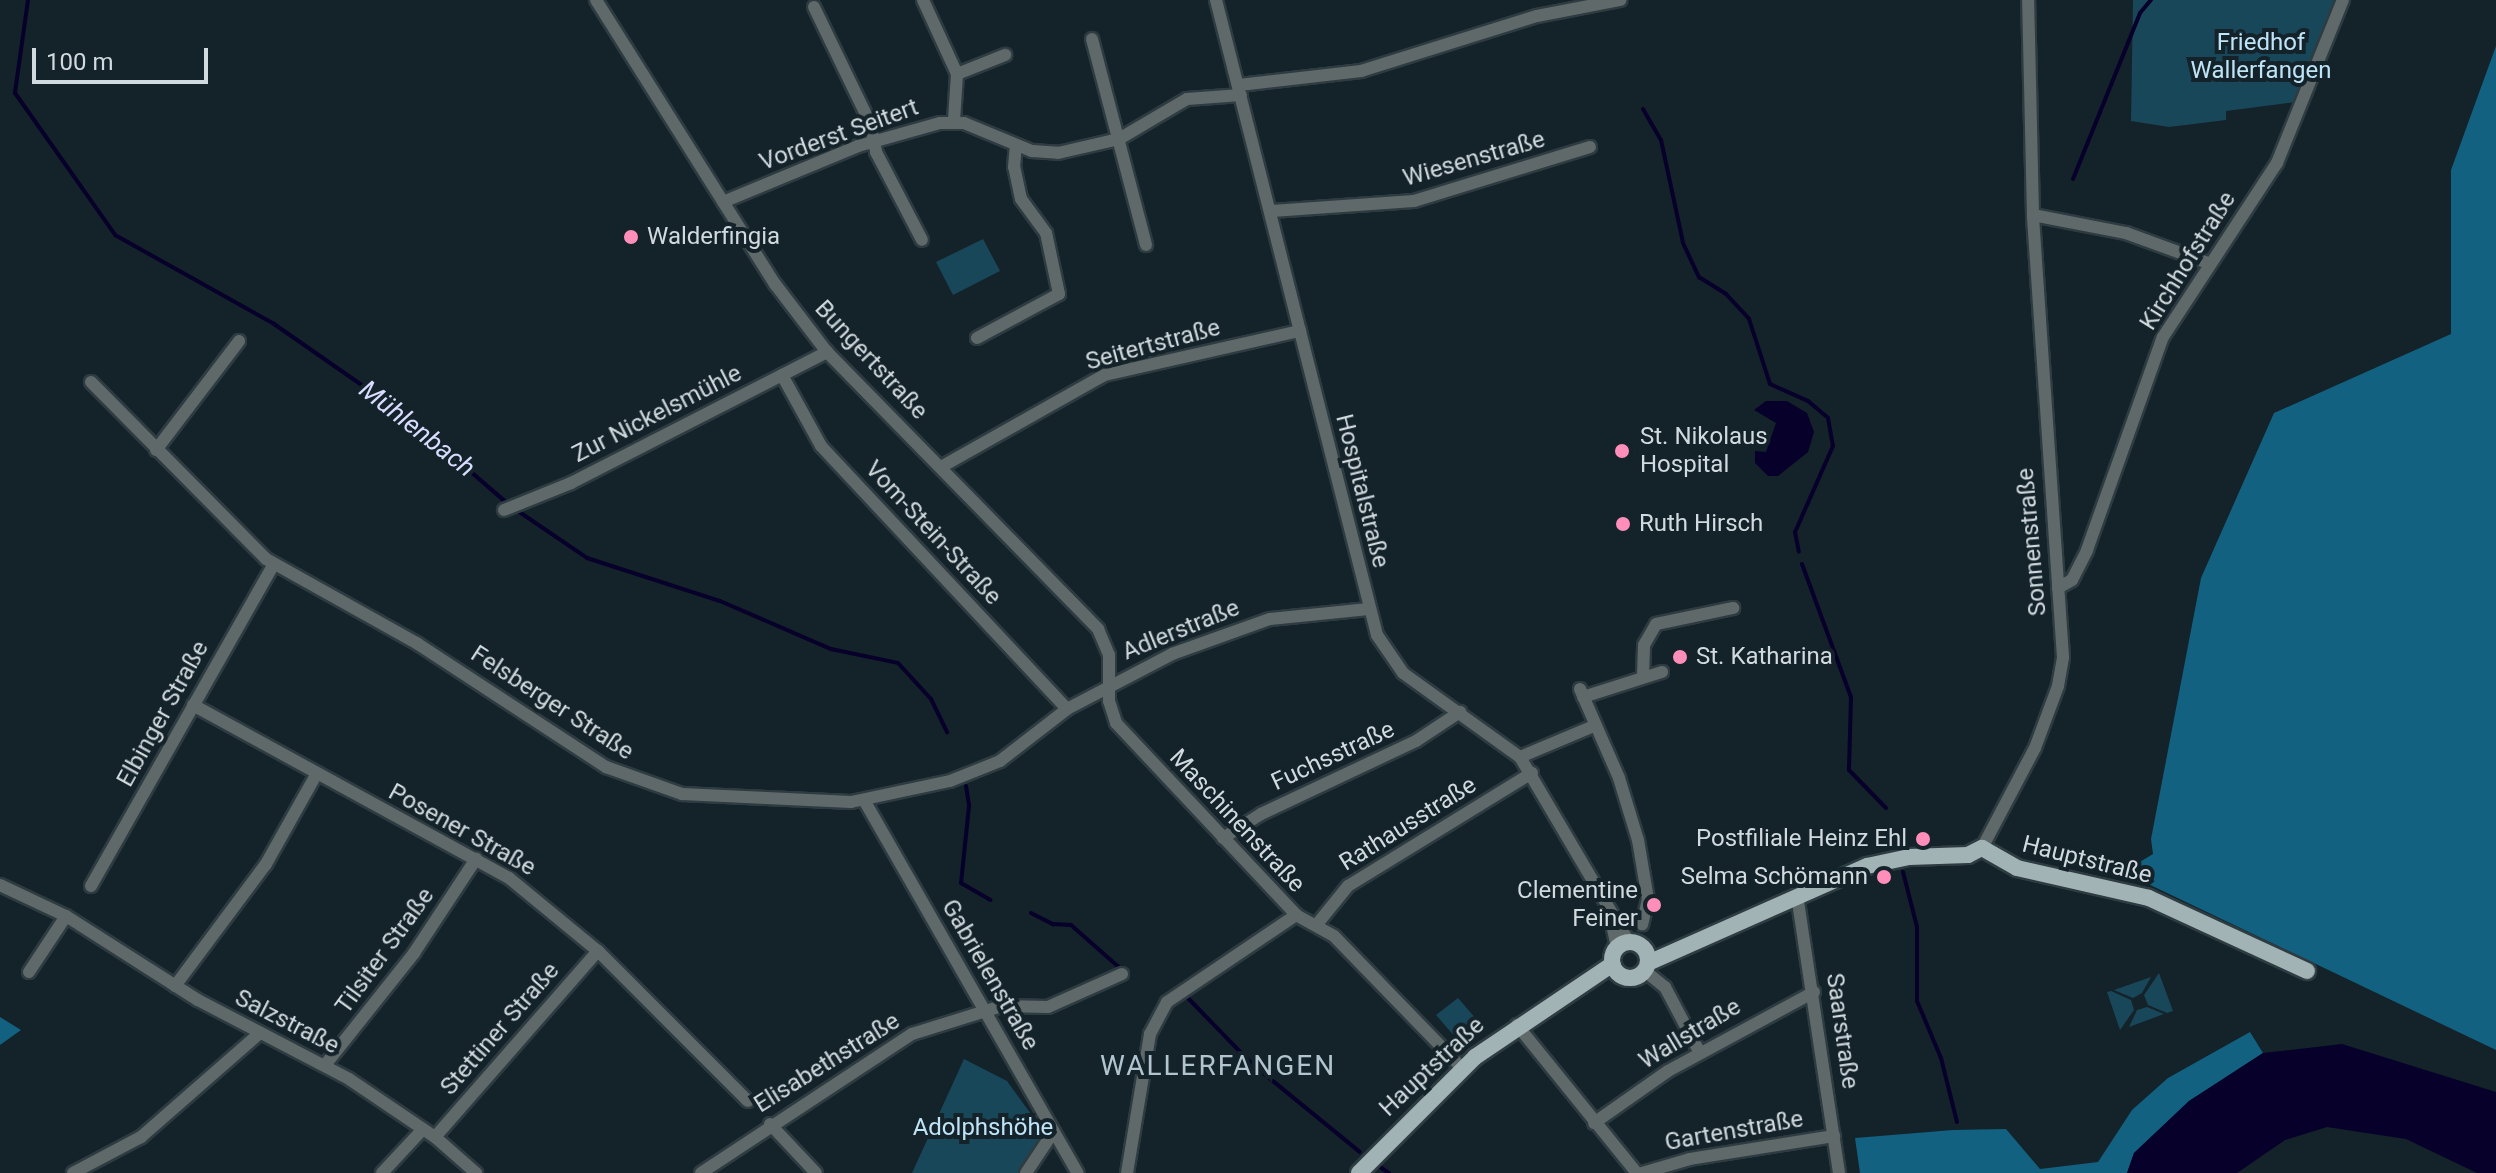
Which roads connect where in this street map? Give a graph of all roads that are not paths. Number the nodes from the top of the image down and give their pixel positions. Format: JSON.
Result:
{"nodes":[{"id":1,"x":596,"y":0,"type":"edge"},
{"id":2,"x":923,"y":0,"type":"edge"},
{"id":3,"x":1216,"y":0,"type":"edge"},
{"id":4,"x":1620,"y":0,"type":"edge"},
{"id":5,"x":2028,"y":0,"type":"edge"},
{"id":6,"x":2343,"y":0,"type":"edge"},
{"id":7,"x":814,"y":7,"type":"dead end"},
{"id":8,"x":1092,"y":39,"type":"dead end"},
{"id":9,"x":1005,"y":55,"type":"dead end"},
{"id":10,"x":957,"y":74,"type":"junction"},
{"id":11,"x":1240,"y":90,"type":"junction"},
{"id":12,"x":954,"y":121,"type":"junction"},
{"id":13,"x":1119,"y":139,"type":"junction"},
{"id":14,"x":876,"y":141,"type":"junction"},
{"id":15,"x":1016,"y":145,"type":"junction"},
{"id":16,"x":1590,"y":147,"type":"dead end"},
{"id":17,"x":723,"y":202,"type":"junction"},
{"id":18,"x":1272,"y":211,"type":"junction"},
{"id":19,"x":2033,"y":215,"type":"junction"},
{"id":20,"x":922,"y":240,"type":"dead end"},
{"id":21,"x":1146,"y":245,"type":"dead end"},
{"id":22,"x":2208,"y":263,"type":"junction"},
{"id":23,"x":1300,"y":331,"type":"junction"},
{"id":24,"x":977,"y":338,"type":"dead end"},
{"id":25,"x":239,"y":341,"type":"dead end"},
{"id":26,"x":827,"y":352,"type":"junction"},
{"id":27,"x":782,"y":375,"type":"junction"},
{"id":28,"x":91,"y":382,"type":"dead end"},
{"id":29,"x":156,"y":450,"type":"junction"},
{"id":30,"x":941,"y":467,"type":"junction"},
{"id":31,"x":504,"y":510,"type":"dead end"},
{"id":32,"x":274,"y":564,"type":"junction"},
{"id":33,"x":2058,"y":588,"type":"junction"},
{"id":34,"x":1733,"y":608,"type":"dead end"},
{"id":35,"x":1368,"y":609,"type":"junction"},
{"id":36,"x":1662,"y":672,"type":"dead end"},
{"id":37,"x":1643,"y":676,"type":"junction"},
{"id":38,"x":1108,"y":685,"type":"junction"},
{"id":39,"x":193,"y":705,"type":"junction"},
{"id":40,"x":1067,"y":709,"type":"junction"},
{"id":41,"x":1460,"y":712,"type":"junction"},
{"id":42,"x":1596,"y":725,"type":"junction"},
{"id":43,"x":1520,"y":757,"type":"junction"},
{"id":44,"x":1532,"y":773,"type":"junction"},
{"id":45,"x":316,"y":775,"type":"junction"},
{"id":46,"x":864,"y":800,"type":"junction"},
{"id":47,"x":1223,"y":838,"type":"junction"},
{"id":48,"x":1982,"y":848,"type":"junction"},
{"id":49,"x":476,"y":859,"type":"junction"},
{"id":50,"x":0,"y":885,"type":"edge"},
{"id":51,"x":91,"y":886,"type":"dead end"},
{"id":52,"x":1797,"y":895,"type":"junction"},
{"id":53,"x":1296,"y":915,"type":"junction"},
{"id":54,"x":68,"y":918,"type":"junction"},
{"id":55,"x":1318,"y":923,"type":"junction"},
{"id":56,"x":1642,"y":924,"type":"dead end"},
{"id":57,"x":1623,"y":945,"type":"junction"},
{"id":58,"x":598,"y":951,"type":"junction"},
{"id":59,"x":1647,"y":962,"type":"junction"},
{"id":60,"x":1615,"y":969,"type":"junction"},
{"id":61,"x":2307,"y":971,"type":"dead end"},
{"id":62,"x":29,"y":972,"type":"dead end"},
{"id":63,"x":1122,"y":974,"type":"dead end"},
{"id":64,"x":175,"y":986,"type":"junction"},
{"id":65,"x":1814,"y":992,"type":"junction"},
{"id":66,"x":987,"y":1010,"type":"junction"},
{"id":67,"x":1517,"y":1025,"type":"junction"},
{"id":68,"x":260,"y":1033,"type":"junction"},
{"id":69,"x":1700,"y":1053,"type":"junction"},
{"id":70,"x":325,"y":1065,"type":"junction"},
{"id":71,"x":1462,"y":1068,"type":"junction"},
{"id":72,"x":748,"y":1101,"type":"dead end"},
{"id":73,"x":1594,"y":1123,"type":"junction"},
{"id":74,"x":770,"y":1124,"type":"junction"},
{"id":75,"x":423,"y":1129,"type":"junction"},
{"id":76,"x":1054,"y":1131,"type":"junction"},
{"id":77,"x":1834,"y":1136,"type":"junction"},
{"id":78,"x":435,"y":1137,"type":"junction"},
{"id":79,"x":73,"y":1173,"type":"edge"},
{"id":80,"x":382,"y":1173,"type":"edge"},
{"id":81,"x":476,"y":1173,"type":"edge"},
{"id":82,"x":701,"y":1173,"type":"edge"},
{"id":83,"x":816,"y":1173,"type":"edge"},
{"id":84,"x":1026,"y":1173,"type":"edge"},
{"id":85,"x":1078,"y":1173,"type":"edge"},
{"id":86,"x":1127,"y":1173,"type":"edge"},
{"id":87,"x":1359,"y":1173,"type":"edge"},
{"id":88,"x":1640,"y":1173,"type":"edge"},
{"id":89,"x":1839,"y":1173,"type":"edge"}],
"edges":[{"from":1,"to":17,"type":"street","name":"Bungertstraße"},
{"from":2,"to":10,"type":"street"},
{"from":3,"to":11,"type":"street","name":"Hospitalstraße"},
{"from":4,"to":11,"type":"street","name":"Vorderst Seitert"},
{"from":5,"to":19,"type":"street","name":"Sonnenstraße"},
{"from":6,"to":22,"type":"street","name":"Kirchhofstraße"},
{"from":7,"to":14,"type":"street"},
{"from":8,"to":13,"type":"street"},
{"from":9,"to":10,"type":"street"},
{"from":10,"to":12,"type":"street"},
{"from":11,"to":13,"type":"street","name":"Vorderst Seitert"},
{"from":11,"to":18,"type":"street","name":"Hospitalstraße"},
{"from":12,"to":14,"type":"street","name":"Vorderst Seitert"},
{"from":12,"to":15,"type":"street","name":"Vorderst Seitert"},
{"from":13,"to":15,"type":"street","name":"Vorderst Seitert"},
{"from":13,"to":21,"type":"street"},
{"from":14,"to":17,"type":"street","name":"Vorderst Seitert"},
{"from":14,"to":20,"type":"street"},
{"from":15,"to":24,"type":"street"},
{"from":16,"to":18,"type":"street","name":"Wiesenstraße"},
{"from":17,"to":26,"type":"street","name":"Bungertstraße"},
{"from":18,"to":23,"type":"street","name":"Hospitalstraße"},
{"from":19,"to":22,"type":"street"},
{"from":19,"to":33,"type":"street","name":"Sonnenstraße"},
{"from":22,"to":33,"type":"street","name":"Kirchhofstraße"},
{"from":23,"to":30,"type":"street","name":"Seitertstraße"},
{"from":23,"to":35,"type":"street","name":"Hospitalstraße"},
{"from":25,"to":29,"type":"street"},
{"from":26,"to":27,"type":"street","name":"Zur Nickelsmühle"},
{"from":26,"to":30,"type":"street","name":"Bungertstraße"},
{"from":27,"to":31,"type":"street","name":"Zur Nickelsmühle"},
{"from":27,"to":40,"type":"street","name":"Vom-Stein-Straße"},
{"from":28,"to":29,"type":"street","name":"Felsberger Straße"},
{"from":29,"to":32,"type":"street","name":"Felsberger Straße"},
{"from":30,"to":38,"type":"street","name":"Bungertstraße"},
{"from":32,"to":39,"type":"street","name":"Elbinger Straße"},
{"from":32,"to":46,"type":"street","name":"Felsberger Straße"},
{"from":33,"to":48,"type":"street","name":"Sonnenstraße"},
{"from":34,"to":37,"type":"street"},
{"from":35,"to":38,"type":"street","name":"Adlerstraße"},
{"from":35,"to":41,"type":"street","name":"Hospitalstraße"},
{"from":36,"to":37,"type":"street"},
{"from":37,"to":42,"type":"street"},
{"from":38,"to":40,"type":"street","name":"Felsberger Straße"},
{"from":38,"to":47,"type":"street","name":"Maschinenstraße"},
{"from":39,"to":45,"type":"street","name":"Posener Straße"},
{"from":39,"to":51,"type":"street","name":"Elbinger Straße"},
{"from":40,"to":46,"type":"street","name":"Felsberger Straße"},
{"from":41,"to":43,"type":"street","name":"Hospitalstraße"},
{"from":41,"to":47,"type":"street","name":"Fuchsstraße"},
{"from":42,"to":43,"type":"street"},
{"from":42,"to":56,"type":"street"},
{"from":43,"to":44,"type":"street","name":"Hospitalstraße"},
{"from":44,"to":55,"type":"street","name":"Rathausstraße"},
{"from":44,"to":57,"type":"street","name":"Hospitalstraße"},
{"from":45,"to":49,"type":"street","name":"Posener Straße"},
{"from":45,"to":64,"type":"street"},
{"from":46,"to":66,"type":"street","name":"Gabrielenstraße"},
{"from":47,"to":53,"type":"street","name":"Maschinenstraße"},
{"from":48,"to":52,"type":"main road"},
{"from":48,"to":61,"type":"main road","name":"Hauptstraße"},
{"from":49,"to":58,"type":"street","name":"Posener Straße"},
{"from":49,"to":70,"type":"street","name":"Tilsiter Straße"},
{"from":50,"to":54,"type":"street","name":"Salzstraße"},
{"from":52,"to":59,"type":"main road"},
{"from":52,"to":65,"type":"street","name":"Saarstraße"},
{"from":53,"to":55,"type":"street","name":"Maschinenstraße"},
{"from":53,"to":86,"type":"street"},
{"from":54,"to":62,"type":"street"},
{"from":54,"to":64,"type":"street","name":"Salzstraße"},
{"from":55,"to":71,"type":"street","name":"Maschinenstraße"},
{"from":57,"to":59,"type":"main road"},
{"from":57,"to":60,"type":"main road"},
{"from":58,"to":72,"type":"street","name":"Posener Straße"},
{"from":58,"to":78,"type":"street","name":"Stettiner Straße"},
{"from":59,"to":60,"type":"main road"},
{"from":59,"to":69,"type":"street"},
{"from":60,"to":67,"type":"main road","name":"Hauptstraße"},
{"from":63,"to":66,"type":"street","name":"Elisabethstraße"},
{"from":64,"to":68,"type":"street","name":"Salzstraße"},
{"from":65,"to":69,"type":"street","name":"Wallstraße"},
{"from":65,"to":77,"type":"street","name":"Saarstraße"},
{"from":66,"to":74,"type":"street","name":"Elisabethstraße"},
{"from":66,"to":76,"type":"street","name":"Gabrielenstraße"},
{"from":67,"to":71,"type":"main road","name":"Hauptstraße"},
{"from":67,"to":73,"type":"street"},
{"from":68,"to":70,"type":"street","name":"Salzstraße"},
{"from":68,"to":79,"type":"street"},
{"from":69,"to":73,"type":"street","name":"Wallstraße"},
{"from":70,"to":75,"type":"street","name":"Salzstraße"},
{"from":71,"to":87,"type":"main road","name":"Hauptstraße"},
{"from":73,"to":88,"type":"street"},
{"from":74,"to":82,"type":"street","name":"Elisabethstraße"},
{"from":74,"to":83,"type":"street"},
{"from":75,"to":78,"type":"street","name":"Salzstraße"},
{"from":75,"to":80,"type":"street"},
{"from":76,"to":84,"type":"street"},
{"from":76,"to":85,"type":"street","name":"Gabrielenstraße"},
{"from":77,"to":88,"type":"street","name":"Gartenstraße"},
{"from":77,"to":89,"type":"street","name":"Saarstraße"},
{"from":78,"to":81,"type":"street","name":"Salzstraße"}]}
